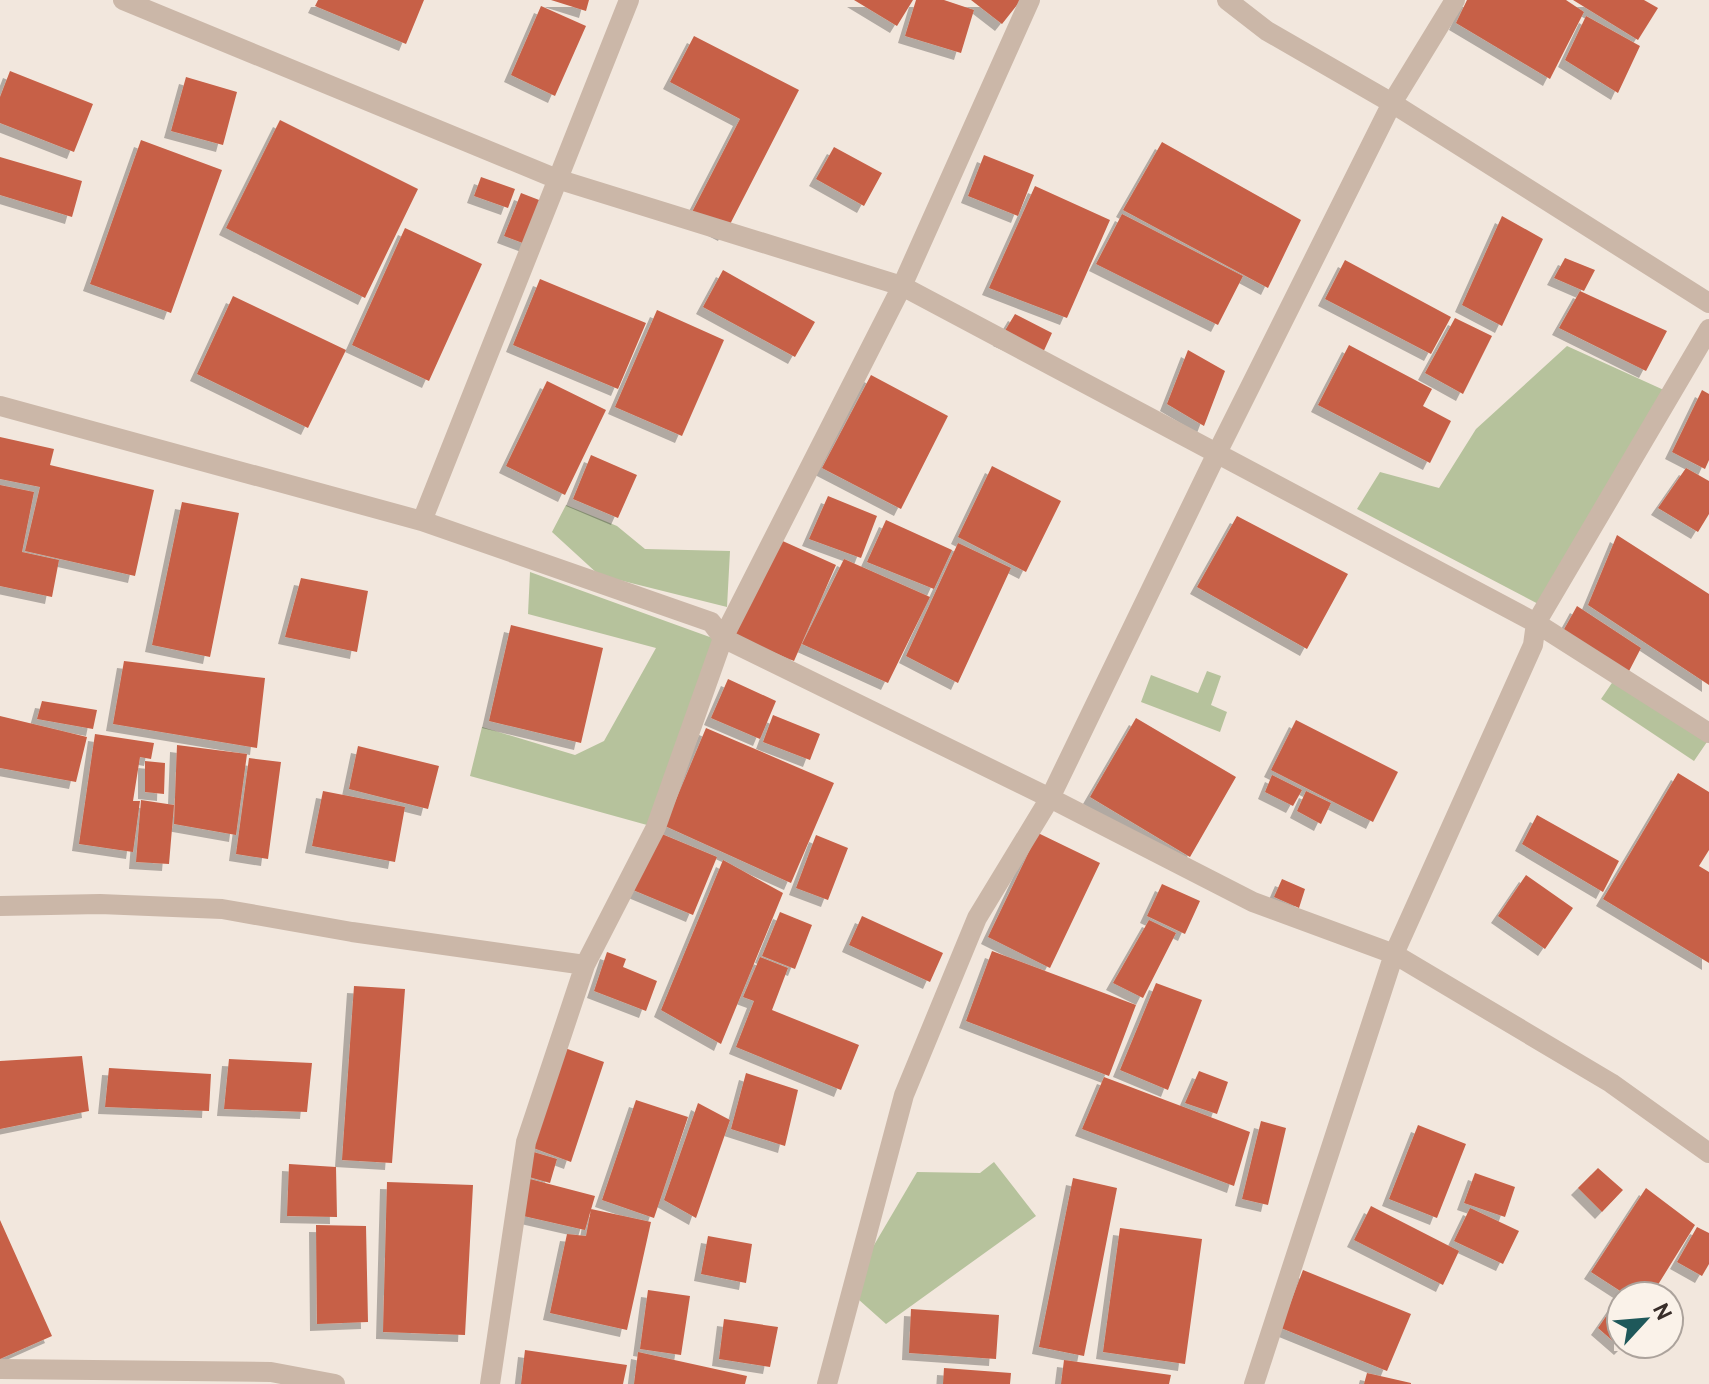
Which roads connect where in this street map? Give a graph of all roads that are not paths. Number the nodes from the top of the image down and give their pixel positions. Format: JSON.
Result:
{"nodes":[{"id":1,"x":123,"y":0,"type":"edge"},
{"id":2,"x":629,"y":0,"type":"edge"},
{"id":3,"x":1030,"y":0,"type":"edge"},
{"id":4,"x":1227,"y":0,"type":"edge"},
{"id":5,"x":1455,"y":0,"type":"edge"},
{"id":6,"x":1392,"y":103,"type":"junction"},
{"id":7,"x":557,"y":179,"type":"junction"},
{"id":8,"x":902,"y":286,"type":"junction"},
{"id":9,"x":1709,"y":303,"type":"edge"},
{"id":10,"x":1709,"y":329,"type":"edge"},
{"id":11,"x":0,"y":406,"type":"edge"},
{"id":12,"x":1217,"y":453,"type":"junction"},
{"id":13,"x":422,"y":521,"type":"junction"},
{"id":14,"x":1536,"y":623,"type":"junction"},
{"id":15,"x":723,"y":638,"type":"junction"},
{"id":16,"x":1709,"y":733,"type":"edge"},
{"id":17,"x":1050,"y":798,"type":"junction"},
{"id":18,"x":0,"y":906,"type":"edge"},
{"id":19,"x":1394,"y":954,"type":"junction"},
{"id":20,"x":585,"y":965,"type":"junction"},
{"id":21,"x":1709,"y":1153,"type":"edge"},
{"id":22,"x":0,"y":1369,"type":"edge"},
{"id":23,"x":335,"y":1384,"type":"edge"},
{"id":24,"x":490,"y":1384,"type":"edge"},
{"id":25,"x":827,"y":1384,"type":"edge"},
{"id":26,"x":1254,"y":1384,"type":"edge"}],
"edges":[{"from":1,"to":7,"type":"street"},
{"from":2,"to":7,"type":"street"},
{"from":3,"to":8,"type":"street"},
{"from":4,"to":6,"type":"street"},
{"from":5,"to":6,"type":"street"},
{"from":6,"to":9,"type":"street"},
{"from":6,"to":12,"type":"street"},
{"from":7,"to":8,"type":"street"},
{"from":7,"to":13,"type":"street"},
{"from":8,"to":12,"type":"street"},
{"from":8,"to":15,"type":"street"},
{"from":10,"to":14,"type":"street"},
{"from":11,"to":13,"type":"street"},
{"from":12,"to":14,"type":"street"},
{"from":12,"to":17,"type":"street"},
{"from":13,"to":15,"type":"street"},
{"from":14,"to":16,"type":"street"},
{"from":14,"to":19,"type":"street"},
{"from":15,"to":17,"type":"street"},
{"from":15,"to":20,"type":"street"},
{"from":17,"to":19,"type":"street"},
{"from":17,"to":25,"type":"street"},
{"from":18,"to":20,"type":"street"},
{"from":19,"to":21,"type":"street"},
{"from":19,"to":26,"type":"street"},
{"from":20,"to":24,"type":"street"},
{"from":22,"to":23,"type":"street"}]}
